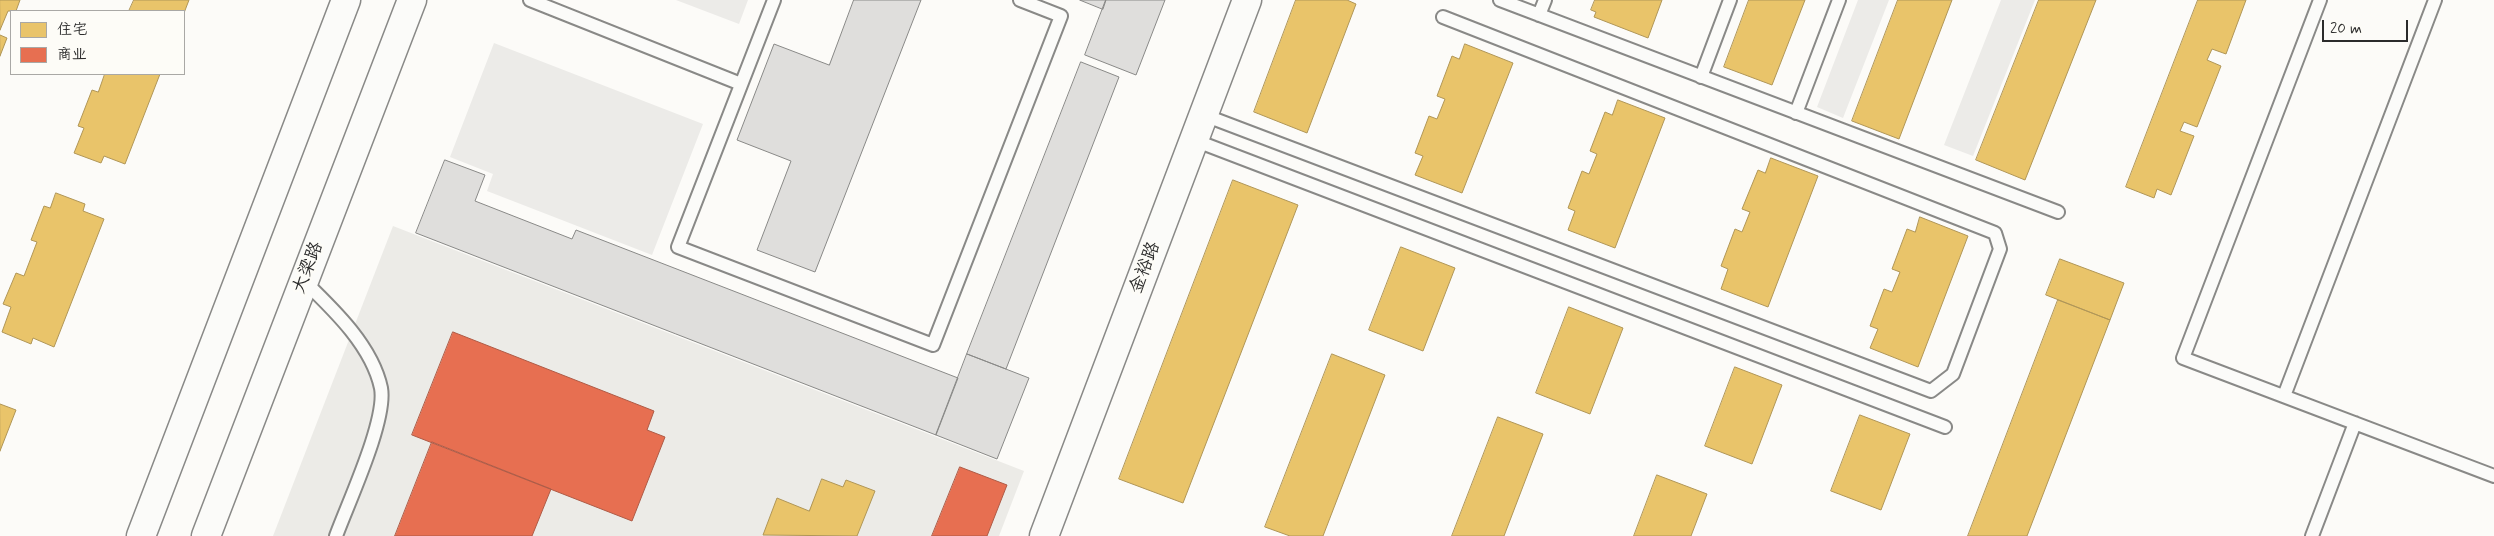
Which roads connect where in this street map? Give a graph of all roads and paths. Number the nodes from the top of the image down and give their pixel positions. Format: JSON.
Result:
{"nodes":[{"id":1,"x":346,"y":0,"type":"edge"},
{"id":2,"x":412,"y":0,"type":"edge"},
{"id":3,"x":530,"y":0,"type":"edge"},
{"id":4,"x":774,"y":0,"type":"edge"},
{"id":5,"x":1020,"y":0,"type":"edge"},
{"id":6,"x":1247,"y":0,"type":"edge"},
{"id":7,"x":1500,"y":0,"type":"edge"},
{"id":8,"x":1545,"y":0,"type":"edge"},
{"id":9,"x":1730,"y":0,"type":"edge"},
{"id":10,"x":1839,"y":0,"type":"edge"},
{"id":11,"x":2320,"y":0,"type":"edge"},
{"id":12,"x":2435,"y":0,"type":"edge"},
{"id":13,"x":1539,"y":15,"type":"junction"},
{"id":14,"x":1443,"y":17,"type":"dead end"},
{"id":15,"x":1700,"y":77,"type":"junction"},
{"id":16,"x":741,"y":84,"type":"junction"},
{"id":17,"x":1796,"y":113,"type":"junction"},
{"id":18,"x":1199,"y":127,"type":"junction"},
{"id":19,"x":2058,"y":212,"type":"dead end"},
{"id":20,"x":304,"y":281,"type":"junction"},
{"id":21,"x":2284,"y":396,"type":"junction"},
{"id":22,"x":2355,"y":423,"type":"junction"},
{"id":23,"x":1945,"y":427,"type":"dead end"},
{"id":24,"x":2494,"y":476,"type":"edge"},
{"id":25,"x":141,"y":536,"type":"edge"},
{"id":26,"x":206,"y":536,"type":"edge"},
{"id":27,"x":336,"y":536,"type":"edge"},
{"id":28,"x":1044,"y":536,"type":"edge"},
{"id":29,"x":2312,"y":536,"type":"edge"}],
"edges":[{"from":1,"to":25,"type":"main road"},
{"from":2,"to":20,"type":"main road","name":"大梁路"},
{"from":3,"to":16,"type":"lane"},
{"from":4,"to":16,"type":"lane"},
{"from":5,"to":16,"type":"lane"},
{"from":6,"to":18,"type":"main road","name":"金裕路"},
{"from":7,"to":13,"type":"lane"},
{"from":8,"to":13,"type":"lane"},
{"from":9,"to":15,"type":"lane"},
{"from":10,"to":17,"type":"lane"},
{"from":11,"to":21,"type":"lane"},
{"from":12,"to":21,"type":"lane"},
{"from":13,"to":15,"type":"lane"},
{"from":14,"to":18,"type":"lane"},
{"from":15,"to":17,"type":"lane"},
{"from":17,"to":19,"type":"lane"},
{"from":18,"to":23,"type":"lane"},
{"from":18,"to":28,"type":"main road","name":"金裕路"},
{"from":20,"to":26,"type":"main road","name":"大梁路"},
{"from":20,"to":27,"type":"lane"},
{"from":21,"to":22,"type":"lane"},
{"from":22,"to":24,"type":"lane"},
{"from":22,"to":29,"type":"lane"}]}
